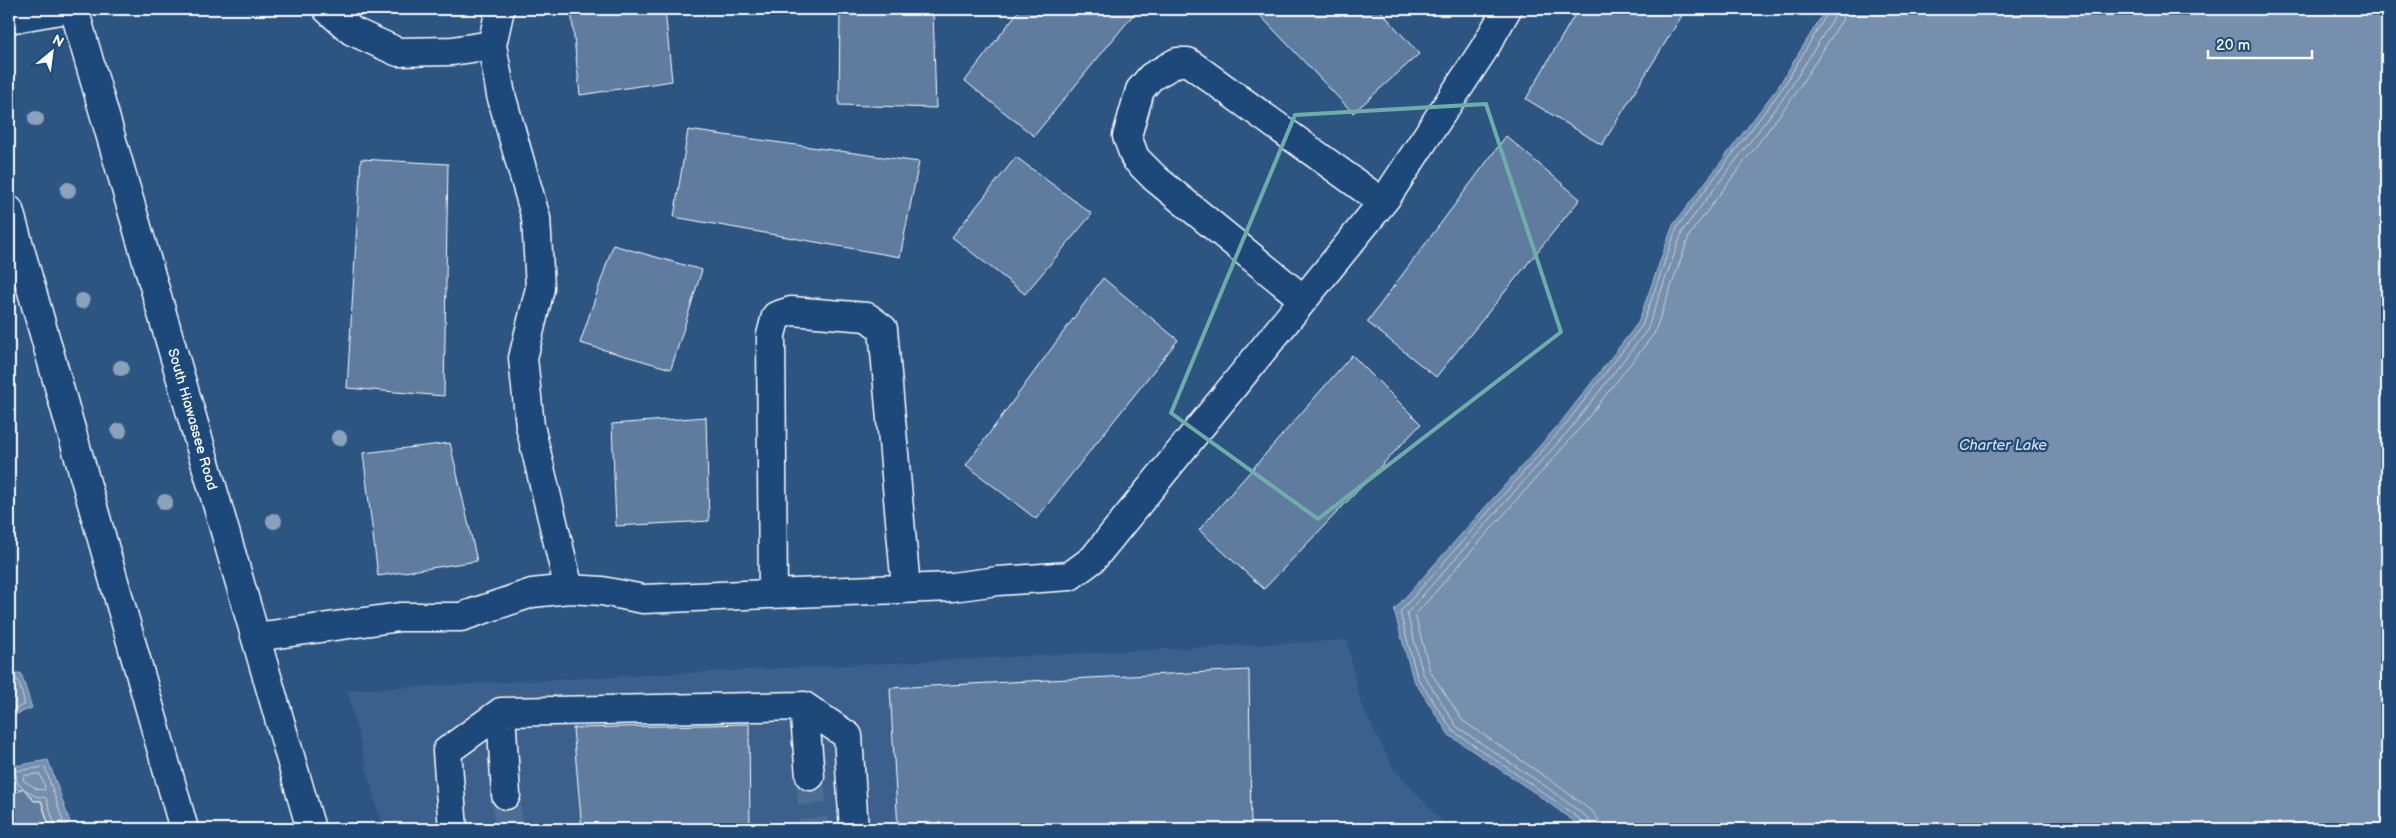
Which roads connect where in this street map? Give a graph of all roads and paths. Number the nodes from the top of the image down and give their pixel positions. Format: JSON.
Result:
{"nodes":[{"id":1,"x":66,"y":9,"type":"edge"},
{"id":2,"x":74,"y":9,"type":"edge"},
{"id":3,"x":327,"y":9,"type":"edge"},
{"id":4,"x":500,"y":9,"type":"edge"},
{"id":5,"x":1507,"y":9,"type":"edge"},
{"id":6,"x":9,"y":19,"type":"edge"},
{"id":7,"x":492,"y":45,"type":"junction"},
{"id":8,"x":1382,"y":202,"type":"junction"},
{"id":9,"x":9,"y":210,"type":"edge"},
{"id":10,"x":1303,"y":300,"type":"junction"},
{"id":11,"x":906,"y":588,"type":"junction"},
{"id":12,"x":569,"y":589,"type":"junction"},
{"id":13,"x":773,"y":594,"type":"junction"},
{"id":14,"x":256,"y":637,"type":"junction"},
{"id":15,"x":804,"y":706,"type":"junction"},
{"id":16,"x":500,"y":712,"type":"junction"},
{"id":17,"x":810,"y":776,"type":"tunnel mouth"},
{"id":18,"x":506,"y":794,"type":"tunnel mouth"},
{"id":19,"x":184,"y":829,"type":"edge"},
{"id":20,"x":311,"y":829,"type":"edge"},
{"id":21,"x":452,"y":829,"type":"edge"},
{"id":22,"x":854,"y":829,"type":"edge"}],
"edges":[{"from":1,"to":6,"type":"street"},
{"from":2,"to":14,"type":"street","name":"South Hiawassee Road"},
{"from":3,"to":7,"type":"street"},
{"from":4,"to":7,"type":"street"},
{"from":5,"to":8,"type":"street"},
{"from":7,"to":12,"type":"street"},
{"from":8,"to":10,"type":"street"},
{"from":8,"to":10,"type":"street"},
{"from":9,"to":19,"type":"street"},
{"from":10,"to":11,"type":"street"},
{"from":11,"to":13,"type":"street"},
{"from":11,"to":13,"type":"street"},
{"from":12,"to":13,"type":"street"},
{"from":12,"to":14,"type":"street"},
{"from":14,"to":20,"type":"street","name":"South Hiawassee Road"},
{"from":15,"to":16,"type":"street"},
{"from":15,"to":17,"type":"street"},
{"from":15,"to":22,"type":"street"},
{"from":16,"to":18,"type":"street"},
{"from":16,"to":21,"type":"street"}]}
